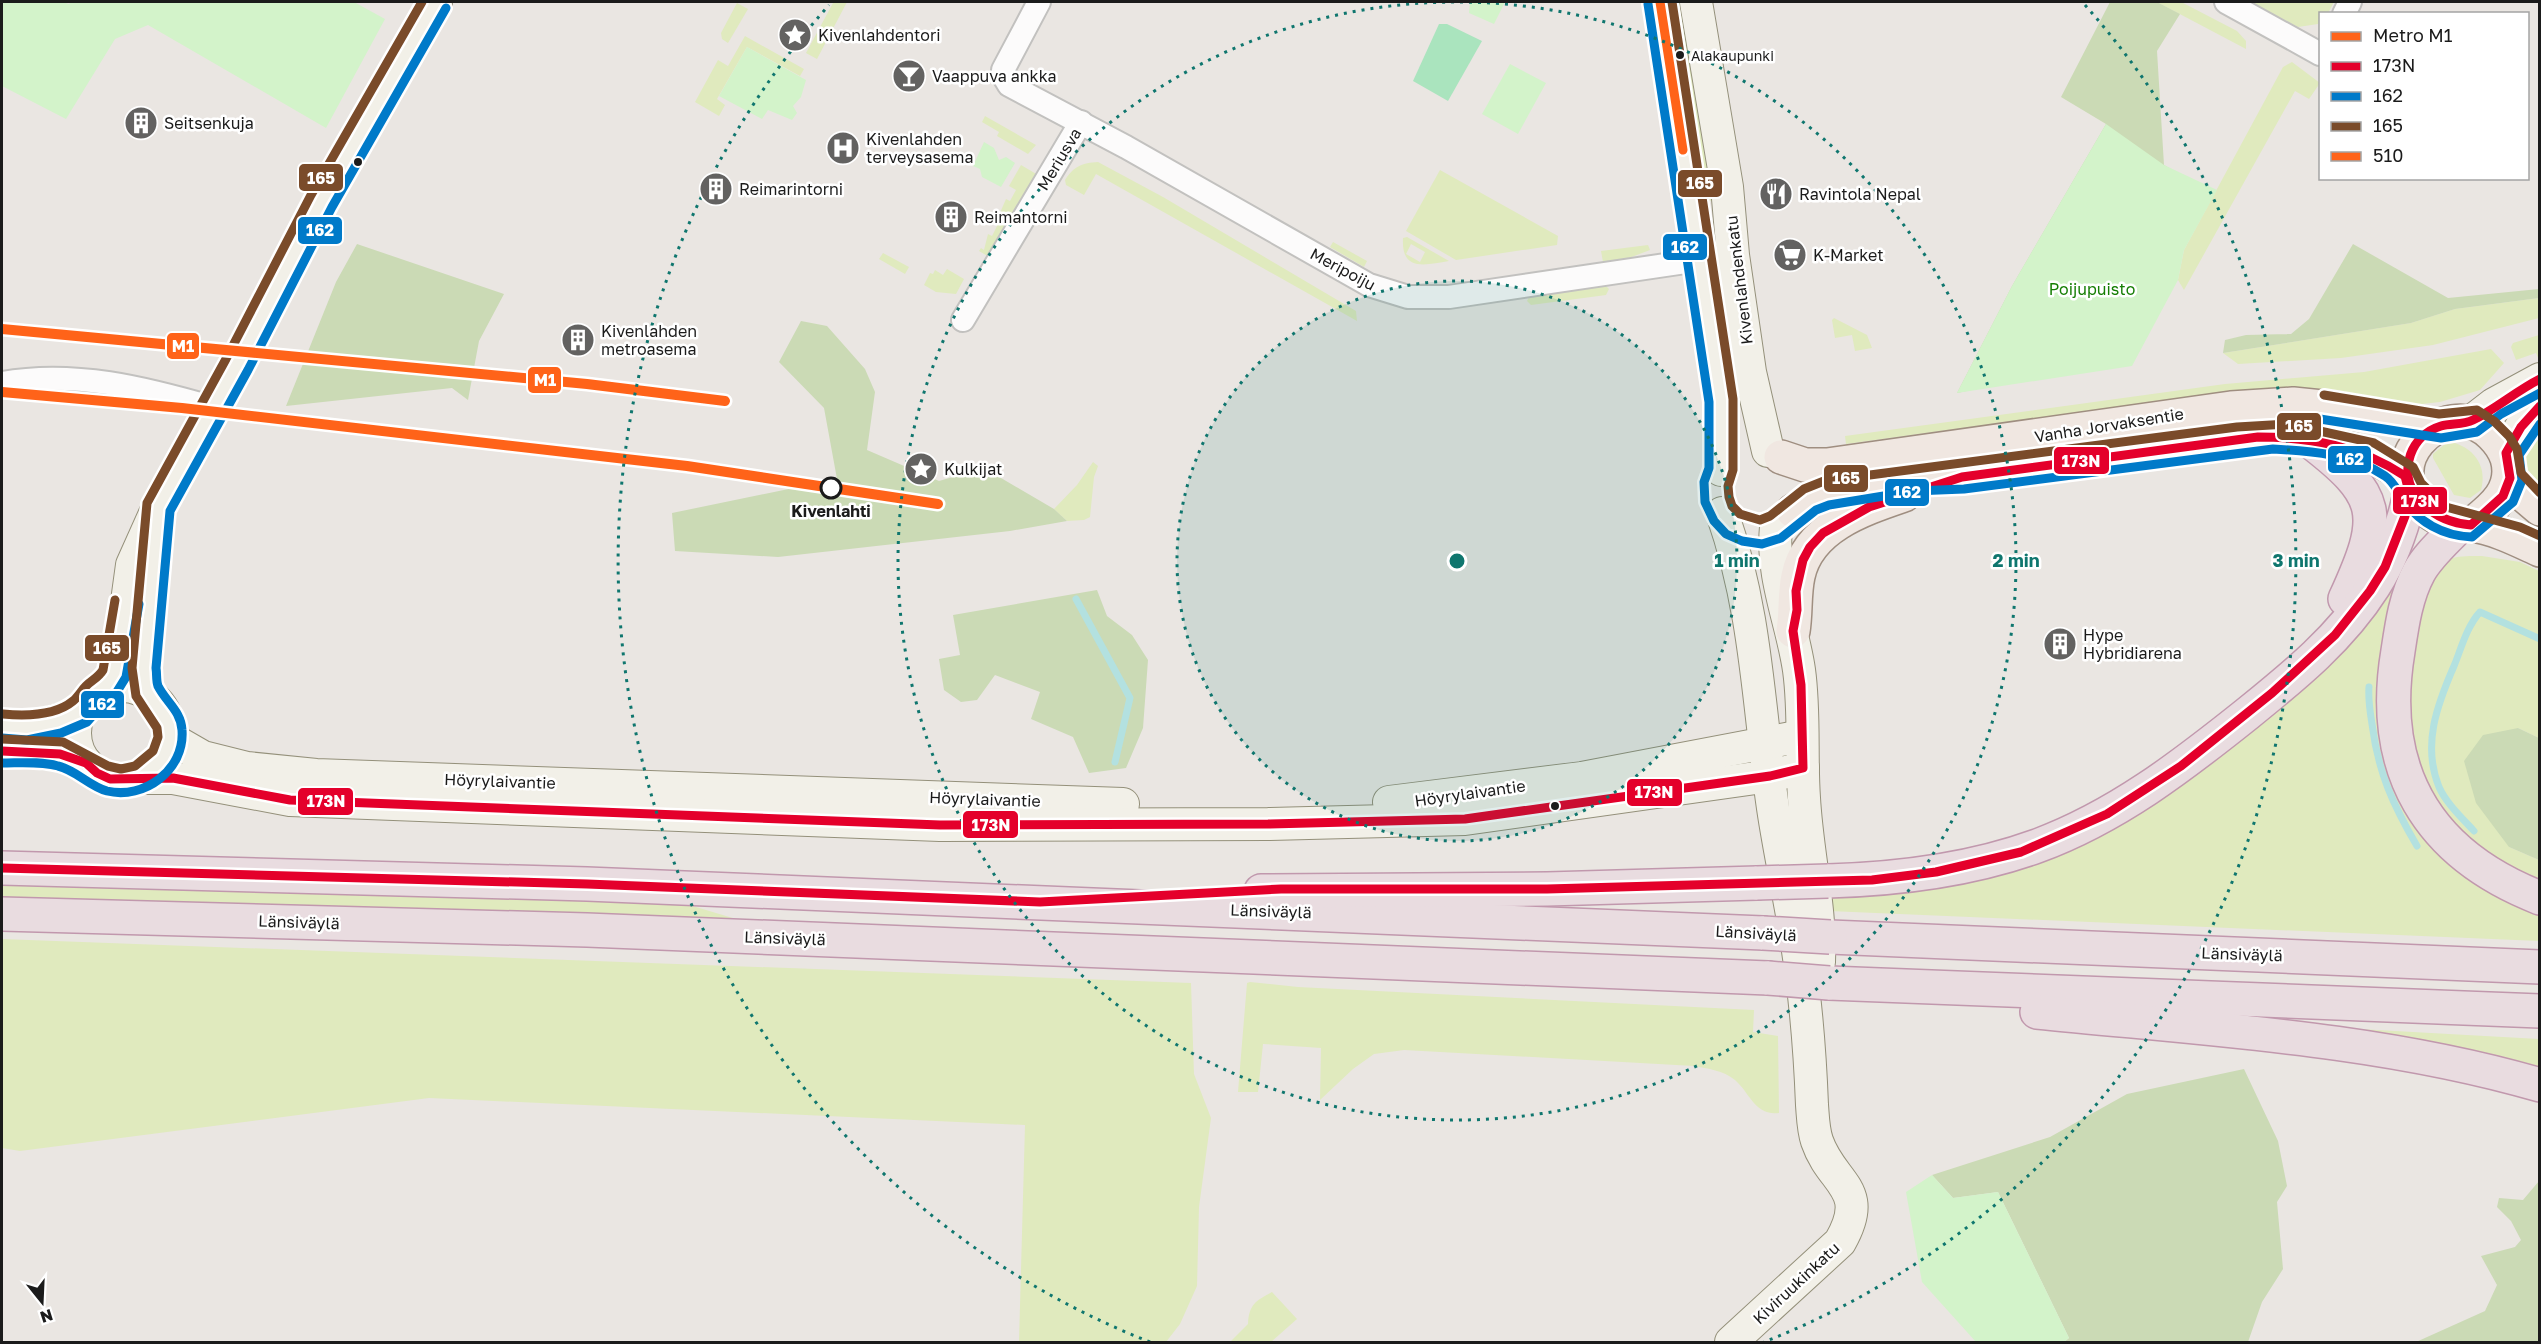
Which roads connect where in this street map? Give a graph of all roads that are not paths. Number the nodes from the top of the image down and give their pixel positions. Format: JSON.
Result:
{"nodes":[{"id":1,"x":436,"y":2,"type":"edge"},
{"id":2,"x":1039,"y":2,"type":"edge"},
{"id":3,"x":1660,"y":2,"type":"edge"},
{"id":4,"x":1696,"y":2,"type":"edge"},
{"id":5,"x":2226,"y":2,"type":"edge"},
{"id":6,"x":2319,"y":53,"type":"edge"},
{"id":7,"x":1081,"y":122,"type":"junction"},
{"id":8,"x":1733,"y":255,"type":"junction"},
{"id":9,"x":1698,"y":260,"type":"junction"},
{"id":10,"x":963,"y":320,"type":"dead end"},
{"id":11,"x":2540,"y":379,"type":"edge"},
{"id":12,"x":2,"y":383,"type":"edge"},
{"id":13,"x":2540,"y":405,"type":"edge"},
{"id":14,"x":214,"y":408,"type":"junction"},
{"id":15,"x":2472,"y":421,"type":"junction"},
{"id":16,"x":2439,"y":426,"type":"junction"},
{"id":17,"x":2307,"y":439,"type":"junction"},
{"id":18,"x":1774,"y":454,"type":"junction"},
{"id":19,"x":2508,"y":466,"type":"junction"},
{"id":20,"x":1721,"y":470,"type":"junction"},
{"id":21,"x":1962,"y":477,"type":"junction"},
{"id":22,"x":2408,"y":483,"type":"junction"},
{"id":23,"x":158,"y":507,"type":"junction"},
{"id":24,"x":2540,"y":509,"type":"edge"},
{"id":25,"x":1722,"y":513,"type":"junction"},
{"id":26,"x":1784,"y":519,"type":"junction"},
{"id":27,"x":2466,"y":524,"type":"junction"},
{"id":28,"x":2540,"y":550,"type":"edge"},
{"id":29,"x":1793,"y":631,"type":"junction"},
{"id":30,"x":2333,"y":638,"type":"junction"},
{"id":31,"x":105,"y":689,"type":"junction"},
{"id":32,"x":147,"y":693,"type":"junction"},
{"id":33,"x":80,"y":712,"type":"junction"},
{"id":34,"x":2,"y":726,"type":"edge"},
{"id":35,"x":1802,"y":736,"type":"junction"},
{"id":36,"x":170,"y":738,"type":"junction"},
{"id":37,"x":1766,"y":743,"type":"junction"},
{"id":38,"x":2,"y":751,"type":"edge"},
{"id":39,"x":86,"y":763,"type":"junction"},
{"id":40,"x":1803,"y":768,"type":"junction"},
{"id":41,"x":1770,"y":776,"type":"junction"},
{"id":42,"x":140,"y":778,"type":"junction"},
{"id":43,"x":1190,"y":815,"type":"junction"},
{"id":44,"x":1268,"y":816,"type":"junction"},
{"id":45,"x":2,"y":868,"type":"edge"},
{"id":46,"x":2540,"y":898,"type":"edge"},
{"id":47,"x":1255,"y":901,"type":"junction"},
{"id":48,"x":2,"y":914,"type":"edge"},
{"id":49,"x":2540,"y":967,"type":"edge"},
{"id":50,"x":1959,"y":988,"type":"junction"},
{"id":51,"x":2540,"y":1011,"type":"edge"},
{"id":52,"x":1810,"y":1047,"type":"junction"},
{"id":53,"x":2540,"y":1085,"type":"edge"},
{"id":54,"x":1731,"y":1342,"type":"edge"}],
"edges":[{"from":1,"to":14,"type":"street"},
{"from":2,"to":7,"type":"street","name":"Meripoiju"},
{"from":3,"to":9,"type":"street"},
{"from":4,"to":8,"type":"street","name":"Kivenlahdenkatu"},
{"from":5,"to":6,"type":"street"},
{"from":7,"to":9,"type":"street","name":"Meripoiju"},
{"from":7,"to":10,"type":"street","name":"Meriusva"},
{"from":8,"to":9,"type":"street","name":"Meripoiju"},
{"from":8,"to":18,"type":"street","name":"Kivenlahdenkatu"},
{"from":9,"to":20,"type":"street"},
{"from":11,"to":15,"type":"street"},
{"from":12,"to":14,"type":"street"},
{"from":13,"to":19,"type":"street"},
{"from":14,"to":23,"type":"street"},
{"from":15,"to":16,"type":"main road"},
{"from":15,"to":19,"type":"main road"},
{"from":16,"to":18,"type":"main road","name":"Vanha Jorvaksentie"},
{"from":16,"to":22,"type":"main road"},
{"from":17,"to":21,"type":"main road","name":"Vanha Jorvaksentie"},
{"from":17,"to":22,"type":"main road","name":"Vanha Jorvaksentie"},
{"from":17,"to":30,"type":"highway"},
{"from":18,"to":20,"type":"street"},
{"from":18,"to":26,"type":"street"},
{"from":19,"to":24,"type":"main road"},
{"from":19,"to":27,"type":"main road"},
{"from":20,"to":25,"type":"street"},
{"from":21,"to":26,"type":"main road","name":"Vanha Jorvaksentie"},
{"from":21,"to":29,"type":"main road"},
{"from":22,"to":27,"type":"main road"},
{"from":22,"to":30,"type":"highway"},
{"from":23,"to":31,"type":"street"},
{"from":23,"to":32,"type":"street"},
{"from":25,"to":26,"type":"street"},
{"from":25,"to":37,"type":"street","name":"Kiviruukinkatu"},
{"from":26,"to":29,"type":"street","name":"Kiviruukinkatu"},
{"from":27,"to":28,"type":"main road"},
{"from":27,"to":46,"type":"highway"},
{"from":29,"to":35,"type":"street","name":"Kiviruukinkatu"},
{"from":30,"to":47,"type":"highway","bridge":true},
{"from":31,"to":32,"type":"street"},
{"from":31,"to":33,"type":"street"},
{"from":32,"to":36,"type":"street"},
{"from":33,"to":34,"type":"street"},
{"from":33,"to":39,"type":"street"},
{"from":35,"to":37,"type":"street","name":"Höyrylaivantie"},
{"from":35,"to":40,"type":"street","name":"Kiviruukinkatu"},
{"from":36,"to":42,"type":"street"},
{"from":36,"to":43,"type":"street","name":"Höyrylaivantie"},
{"from":37,"to":41,"type":"street","name":"Kiviruukinkatu"},
{"from":37,"to":44,"type":"street","name":"Höyrylaivantie"},
{"from":38,"to":39,"type":"street"},
{"from":39,"to":42,"type":"street"},
{"from":40,"to":41,"type":"street","name":"Höyrylaivantie"},
{"from":40,"to":52,"type":"street","name":"Kiviruukinkatu"},
{"from":41,"to":44,"type":"street","name":"Höyrylaivantie"},
{"from":41,"to":52,"type":"street","name":"Kiviruukinkatu"},
{"from":42,"to":43,"type":"street","name":"Höyrylaivantie"},
{"from":43,"to":44,"type":"street","name":"Höyrylaivantie"},
{"from":45,"to":47,"type":"highway"},
{"from":47,"to":49,"type":"highway","name":"Länsiväylä","bridge":true},
{"from":48,"to":50,"type":"highway","name":"Länsiväylä","bridge":true},
{"from":50,"to":51,"type":"highway","name":"Länsiväylä"},
{"from":50,"to":53,"type":"highway"},
{"from":52,"to":54,"type":"street","name":"Kiviruukinkatu"}]}
